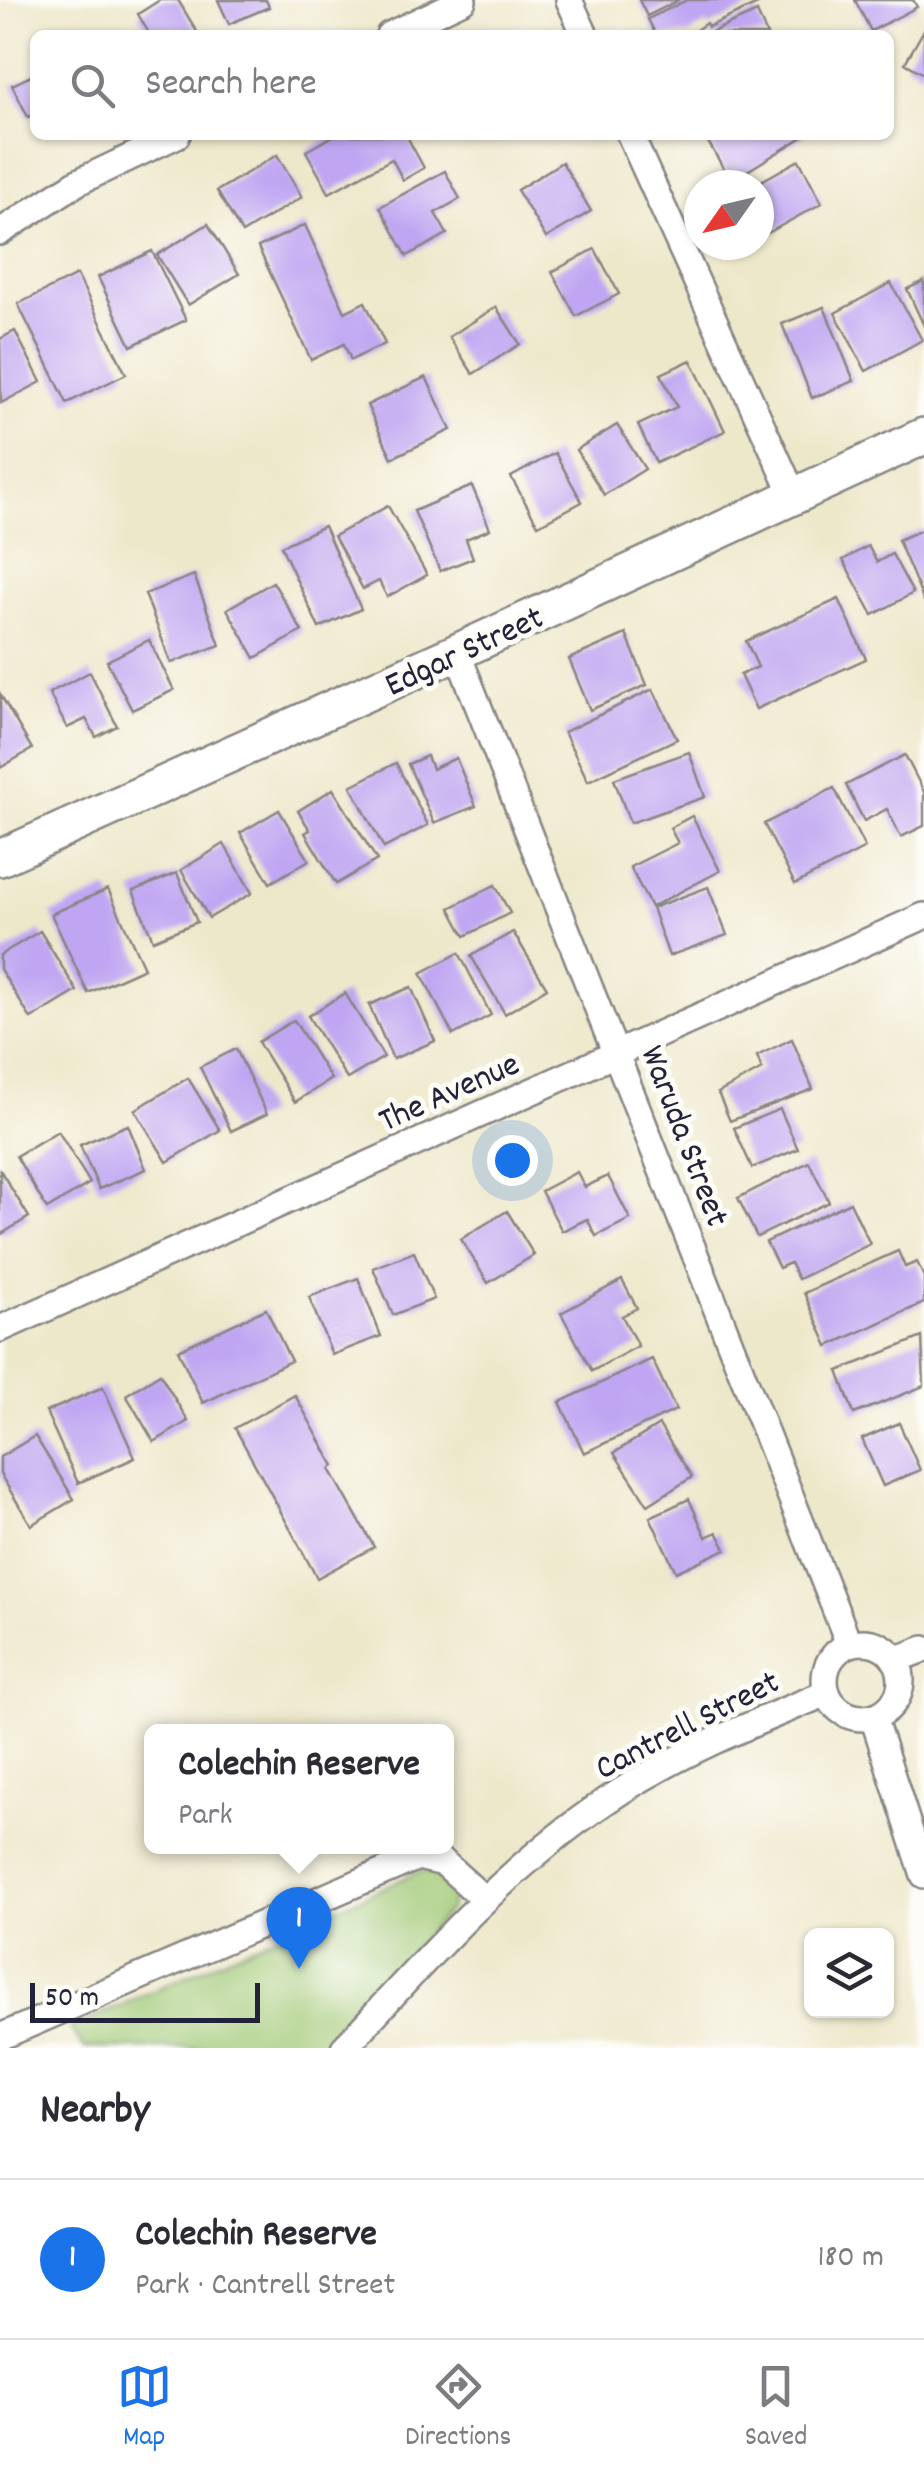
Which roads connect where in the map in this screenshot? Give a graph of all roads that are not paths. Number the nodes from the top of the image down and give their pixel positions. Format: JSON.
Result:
{"nodes":[{"id":1,"x":464,"y":0,"type":"edge"},
{"id":2,"x":569,"y":0,"type":"edge"},
{"id":3,"x":400,"y":30,"type":"edge"},
{"id":4,"x":584,"y":30,"type":"edge"},
{"id":5,"x":166,"y":140,"type":"edge"},
{"id":6,"x":632,"y":140,"type":"edge"},
{"id":7,"x":0,"y":232,"type":"edge"},
{"id":8,"x":924,"y":436,"type":"edge"},
{"id":9,"x":792,"y":494,"type":"junction"},
{"id":10,"x":458,"y":652,"type":"junction"},
{"id":11,"x":0,"y":858,"type":"edge"},
{"id":12,"x":924,"y":916,"type":"edge"},
{"id":13,"x":617,"y":1052,"type":"junction"},
{"id":14,"x":0,"y":1329,"type":"edge"},
{"id":15,"x":849,"y":1644,"type":"junction"},
{"id":16,"x":924,"y":1649,"type":"edge"},
{"id":17,"x":895,"y":1660,"type":"junction"},
{"id":18,"x":827,"y":1693,"type":"junction"},
{"id":19,"x":873,"y":1717,"type":"junction"},
{"id":20,"x":924,"y":1876,"type":"edge"},
{"id":21,"x":484,"y":1899,"type":"junction"},
{"id":22,"x":0,"y":2038,"type":"edge"},
{"id":23,"x":344,"y":2048,"type":"edge"}],
"edges":[{"from":1,"to":3,"type":"street"},
{"from":2,"to":4,"type":"street"},
{"from":5,"to":7,"type":"street"},
{"from":6,"to":9,"type":"street"},
{"from":8,"to":9,"type":"main road","name":"Edgar Street"},
{"from":9,"to":10,"type":"main road","name":"Edgar Street"},
{"from":10,"to":11,"type":"main road","name":"Edgar Street"},
{"from":10,"to":13,"type":"street","name":"Waruda Street"},
{"from":12,"to":13,"type":"street","name":"The Avenue"},
{"from":13,"to":14,"type":"street","name":"The Avenue"},
{"from":13,"to":15,"type":"street","name":"Waruda Street"},
{"from":15,"to":17,"type":"street"},
{"from":15,"to":18,"type":"street"},
{"from":16,"to":17,"type":"street"},
{"from":17,"to":19,"type":"street"},
{"from":18,"to":19,"type":"street"},
{"from":18,"to":21,"type":"street","name":"Cantrell Street"},
{"from":19,"to":20,"type":"street"},
{"from":21,"to":22,"type":"street"},
{"from":21,"to":23,"type":"street","name":"Cantrell Street"}]}
